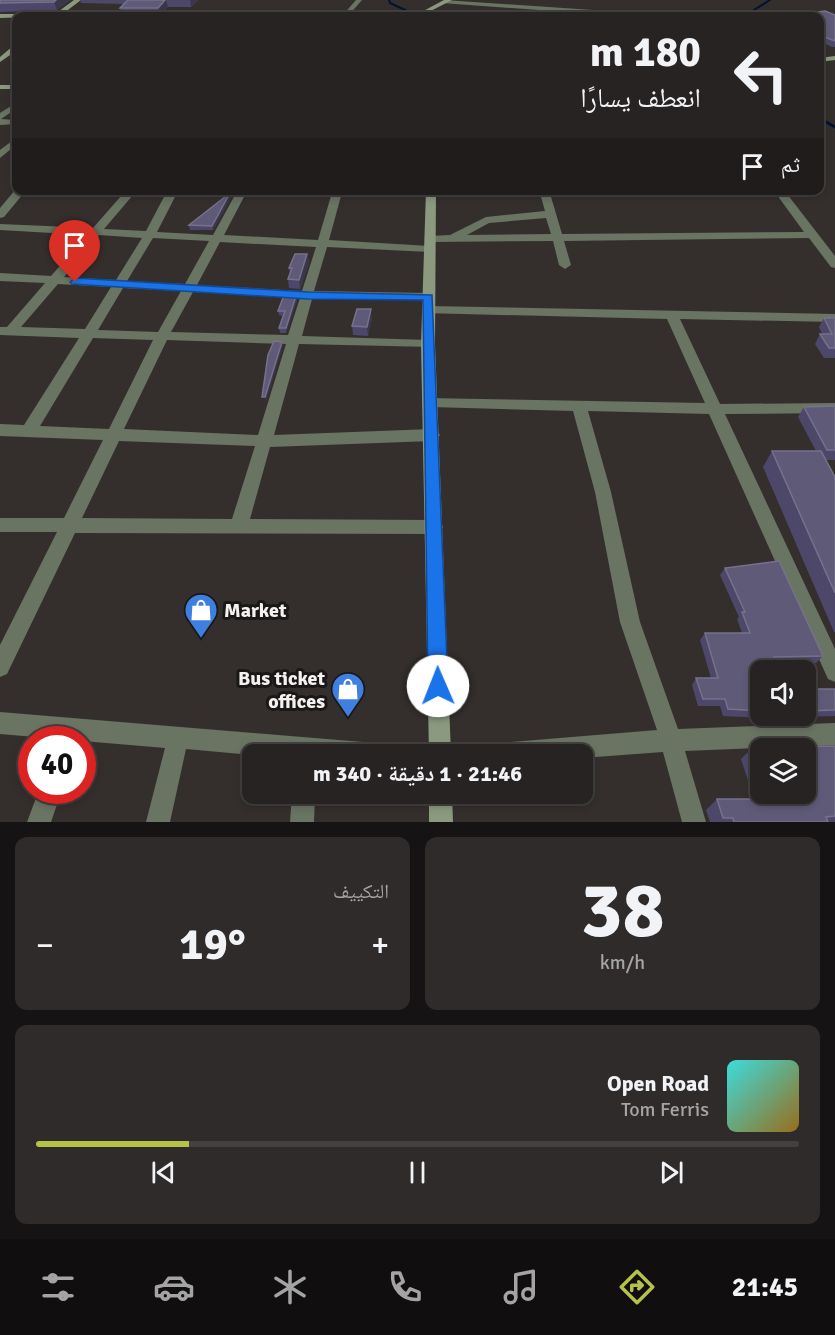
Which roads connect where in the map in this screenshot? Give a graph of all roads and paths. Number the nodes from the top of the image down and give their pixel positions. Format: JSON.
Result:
{"nodes":[{"id":1,"x":78,"y":0,"type":"edge"},
{"id":2,"x":359,"y":0,"type":"edge"},
{"id":3,"x":447,"y":1,"type":"edge"},
{"id":4,"x":62,"y":12,"type":"edge"},
{"id":5,"x":348,"y":12,"type":"edge"},
{"id":6,"x":425,"y":12,"type":"edge"},
{"id":7,"x":587,"y":12,"type":"edge"},
{"id":8,"x":17,"y":195,"type":"edge"},
{"id":9,"x":128,"y":195,"type":"edge"},
{"id":10,"x":171,"y":195,"type":"edge"},
{"id":11,"x":240,"y":195,"type":"edge"},
{"id":12,"x":337,"y":195,"type":"edge"},
{"id":13,"x":431,"y":195,"type":"edge"},
{"id":14,"x":545,"y":195,"type":"edge"},
{"id":15,"x":781,"y":195,"type":"edge"},
{"id":16,"x":551,"y":214,"type":"junction"},
{"id":17,"x":0,"y":215,"type":"edge"},
{"id":18,"x":0,"y":227,"type":"edge"},
{"id":19,"x":97,"y":233,"type":"junction"},
{"id":20,"x":813,"y":235,"type":"junction"},
{"id":21,"x":148,"y":236,"type":"junction"},
{"id":22,"x":559,"y":237,"type":"junction"},
{"id":23,"x":454,"y":238,"type":"junction"},
{"id":24,"x":216,"y":240,"type":"junction"},
{"id":25,"x":323,"y":244,"type":"junction"},
{"id":26,"x":430,"y":244,"type":"junction"},
{"id":27,"x":835,"y":264,"type":"edge"},
{"id":28,"x":565,"y":265,"type":"dead end"},
{"id":29,"x":0,"y":277,"type":"edge"},
{"id":30,"x":54,"y":280,"type":"junction"},
{"id":31,"x":118,"y":284,"type":"junction"},
{"id":32,"x":189,"y":288,"type":"junction"},
{"id":33,"x":308,"y":295,"type":"junction"},
{"id":34,"x":428,"y":304,"type":"junction"},
{"id":35,"x":672,"y":316,"type":"junction"},
{"id":36,"x":835,"y":318,"type":"edge"},
{"id":37,"x":6,"y":331,"type":"edge"},
{"id":38,"x":87,"y":334,"type":"junction"},
{"id":39,"x":162,"y":336,"type":"junction"},
{"id":40,"x":295,"y":340,"type":"junction"},
{"id":41,"x":428,"y":344,"type":"junction"},
{"id":42,"x":430,"y":402,"type":"junction"},
{"id":43,"x":579,"y":406,"type":"junction"},
{"id":44,"x":835,"y":408,"type":"edge"},
{"id":45,"x":716,"y":409,"type":"junction"},
{"id":46,"x":0,"y":430,"type":"edge"},
{"id":47,"x":28,"y":432,"type":"junction"},
{"id":48,"x":432,"y":435,"type":"junction"},
{"id":49,"x":112,"y":436,"type":"junction"},
{"id":50,"x":265,"y":441,"type":"junction"},
{"id":51,"x":0,"y":525,"type":"edge"},
{"id":52,"x":68,"y":525,"type":"junction"},
{"id":53,"x":239,"y":526,"type":"junction"},
{"id":54,"x":434,"y":527,"type":"junction"},
{"id":55,"x":0,"y":666,"type":"edge"},
{"id":56,"x":835,"y":672,"type":"edge"},
{"id":57,"x":0,"y":723,"type":"edge"},
{"id":58,"x":18,"y":726,"type":"edge"},
{"id":59,"x":835,"y":734,"type":"edge"},
{"id":60,"x":96,"y":736,"type":"edge"},
{"id":61,"x":178,"y":738,"type":"junction"},
{"id":62,"x":671,"y":740,"type":"junction"},
{"id":63,"x":440,"y":744,"type":"edge"},
{"id":64,"x":242,"y":745,"type":"edge"},
{"id":65,"x":593,"y":746,"type":"edge"},
{"id":66,"x":46,"y":804,"type":"edge"},
{"id":67,"x":303,"y":804,"type":"edge"},
{"id":68,"x":441,"y":804,"type":"edge"},
{"id":69,"x":39,"y":822,"type":"edge"},
{"id":70,"x":158,"y":822,"type":"edge"},
{"id":71,"x":302,"y":822,"type":"edge"},
{"id":72,"x":441,"y":822,"type":"edge"},
{"id":73,"x":694,"y":822,"type":"edge"}],
"edges":[{"from":1,"to":4,"type":"street"},
{"from":2,"to":5,"type":"street"},
{"from":3,"to":6,"type":"street"},
{"from":3,"to":7,"type":"street"},
{"from":8,"to":17,"type":"street"},
{"from":9,"to":19,"type":"street"},
{"from":10,"to":21,"type":"street"},
{"from":11,"to":24,"type":"street"},
{"from":12,"to":25,"type":"street"},
{"from":13,"to":26,"type":"street"},
{"from":14,"to":16,"type":"street"},
{"from":15,"to":20,"type":"street"},
{"from":16,"to":22,"type":"street"},
{"from":16,"to":23,"type":"street"},
{"from":18,"to":19,"type":"street"},
{"from":19,"to":21,"type":"street"},
{"from":19,"to":30,"type":"street"},
{"from":20,"to":22,"type":"street"},
{"from":20,"to":27,"type":"street"},
{"from":21,"to":24,"type":"street"},
{"from":21,"to":31,"type":"street"},
{"from":22,"to":23,"type":"street"},
{"from":22,"to":28,"type":"street"},
{"from":23,"to":26,"type":"street"},
{"from":24,"to":25,"type":"street"},
{"from":24,"to":32,"type":"street"},
{"from":25,"to":26,"type":"street"},
{"from":25,"to":33,"type":"street"},
{"from":26,"to":34,"type":"street"},
{"from":29,"to":30,"type":"street"},
{"from":30,"to":31,"type":"street"},
{"from":30,"to":37,"type":"street"},
{"from":31,"to":32,"type":"street"},
{"from":31,"to":38,"type":"street"},
{"from":32,"to":33,"type":"street"},
{"from":32,"to":39,"type":"street"},
{"from":33,"to":34,"type":"street"},
{"from":33,"to":40,"type":"street"},
{"from":34,"to":35,"type":"street"},
{"from":34,"to":41,"type":"street"},
{"from":35,"to":36,"type":"street"},
{"from":35,"to":45,"type":"street"},
{"from":37,"to":38,"type":"street"},
{"from":38,"to":39,"type":"street"},
{"from":38,"to":47,"type":"street"},
{"from":39,"to":40,"type":"street"},
{"from":39,"to":49,"type":"street"},
{"from":40,"to":41,"type":"street"},
{"from":40,"to":50,"type":"street"},
{"from":41,"to":42,"type":"street"},
{"from":42,"to":43,"type":"street"},
{"from":42,"to":48,"type":"street"},
{"from":43,"to":45,"type":"street"},
{"from":43,"to":62,"type":"street"},
{"from":44,"to":45,"type":"street"},
{"from":45,"to":56,"type":"street"},
{"from":46,"to":47,"type":"street"},
{"from":47,"to":49,"type":"street"},
{"from":48,"to":50,"type":"street"},
{"from":48,"to":54,"type":"street"},
{"from":49,"to":50,"type":"street"},
{"from":49,"to":52,"type":"street"},
{"from":50,"to":53,"type":"street"},
{"from":51,"to":52,"type":"street"},
{"from":52,"to":53,"type":"street"},
{"from":52,"to":55,"type":"street"},
{"from":53,"to":54,"type":"street"},
{"from":54,"to":63,"type":"street"},
{"from":57,"to":58,"type":"street"},
{"from":59,"to":62,"type":"street"},
{"from":60,"to":61,"type":"street"},
{"from":61,"to":64,"type":"street"},
{"from":61,"to":70,"type":"street"},
{"from":62,"to":65,"type":"street"},
{"from":62,"to":73,"type":"street"},
{"from":66,"to":69,"type":"street"},
{"from":67,"to":71,"type":"street"},
{"from":68,"to":72,"type":"street"}]}
